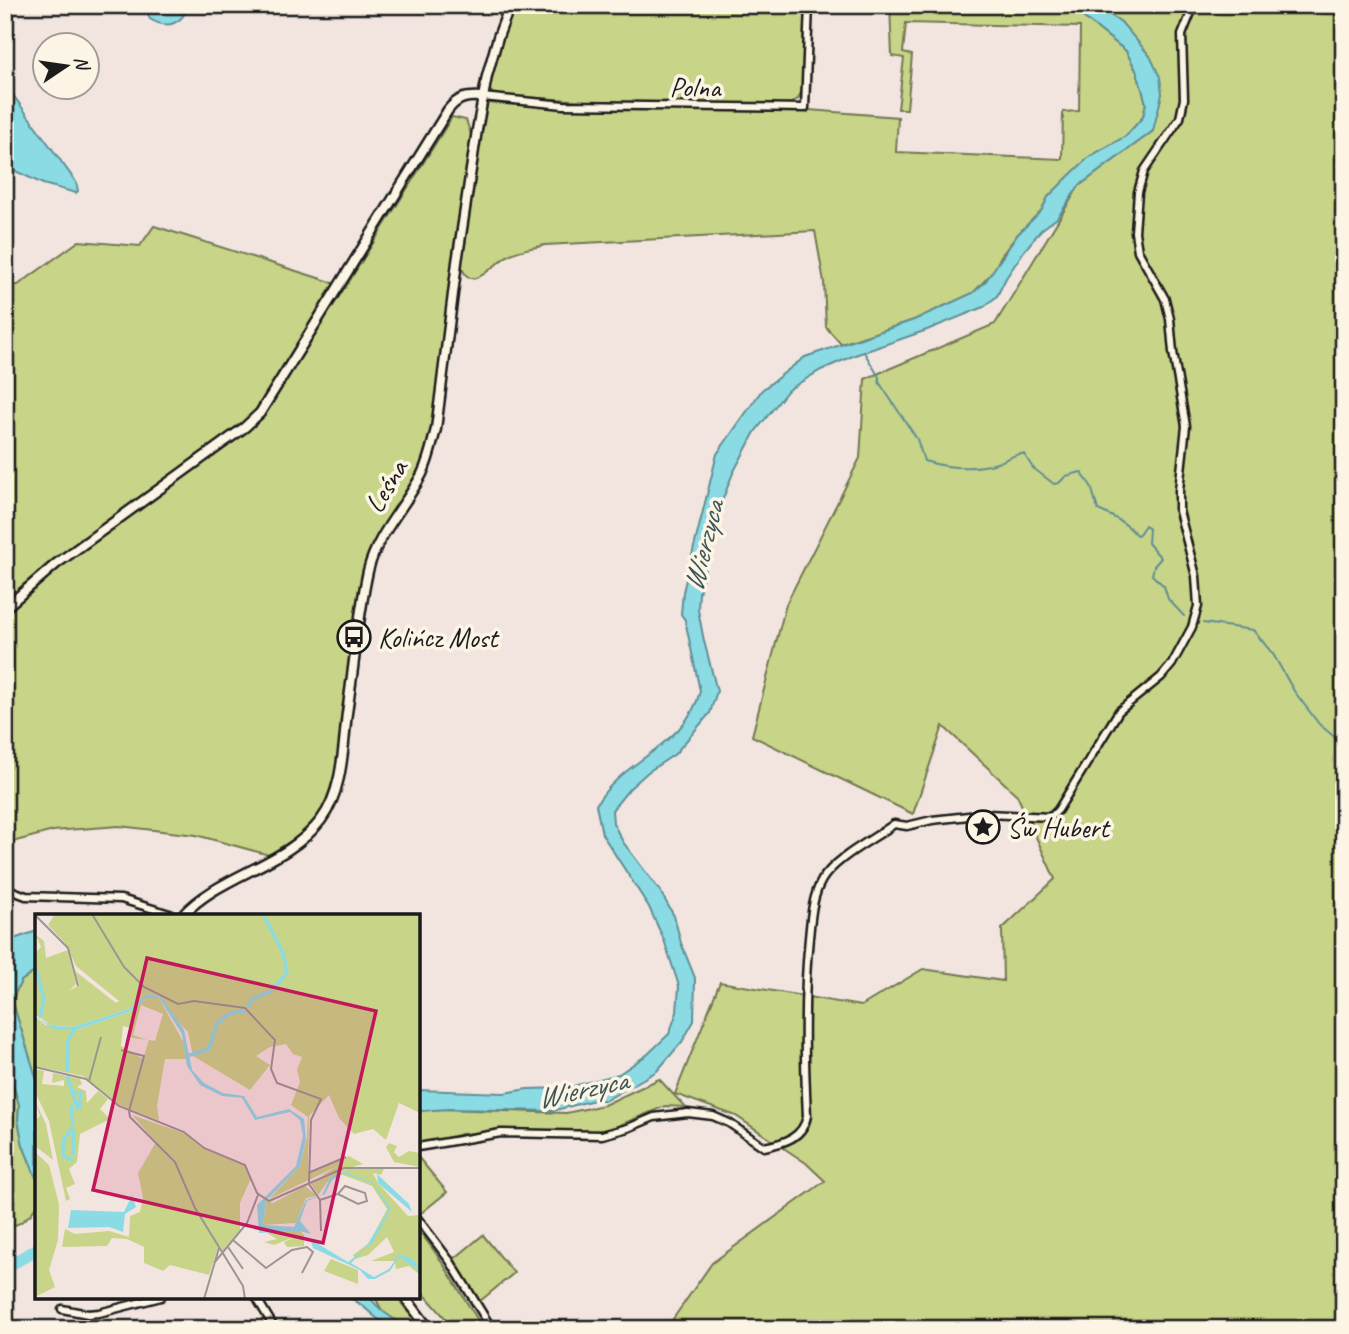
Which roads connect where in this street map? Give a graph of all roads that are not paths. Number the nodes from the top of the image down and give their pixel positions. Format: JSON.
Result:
{"nodes":[{"id":1,"x":510,"y":5,"type":"edge"},
{"id":2,"x":809,"y":5,"type":"edge"},
{"id":3,"x":1194,"y":5,"type":"edge"},
{"id":4,"x":482,"y":97,"type":"junction"},
{"id":5,"x":5,"y":608,"type":"edge"},
{"id":6,"x":5,"y":888,"type":"edge"},
{"id":7,"x":170,"y":914,"type":"edge"},
{"id":8,"x":184,"y":914,"type":"edge"},
{"id":9,"x":420,"y":1147,"type":"edge"},
{"id":10,"x":420,"y":1222,"type":"edge"},
{"id":11,"x":153,"y":1299,"type":"edge"},
{"id":12,"x":257,"y":1299,"type":"edge"},
{"id":13,"x":406,"y":1299,"type":"edge"},
{"id":14,"x":62,"y":1309,"type":"dead end"},
{"id":15,"x":275,"y":1329,"type":"edge"},
{"id":16,"x":429,"y":1329,"type":"edge"},
{"id":17,"x":492,"y":1329,"type":"edge"}],
"edges":[{"from":1,"to":4,"type":"street","name":"Leśna"},
{"from":2,"to":4,"type":"street","name":"Polna"},
{"from":3,"to":9,"type":"street"},
{"from":4,"to":5,"type":"street"},
{"from":4,"to":8,"type":"street","name":"Leśna"},
{"from":6,"to":7,"type":"street"},
{"from":10,"to":17,"type":"street"},
{"from":11,"to":14,"type":"street"},
{"from":12,"to":15,"type":"street"},
{"from":13,"to":16,"type":"street"}]}
